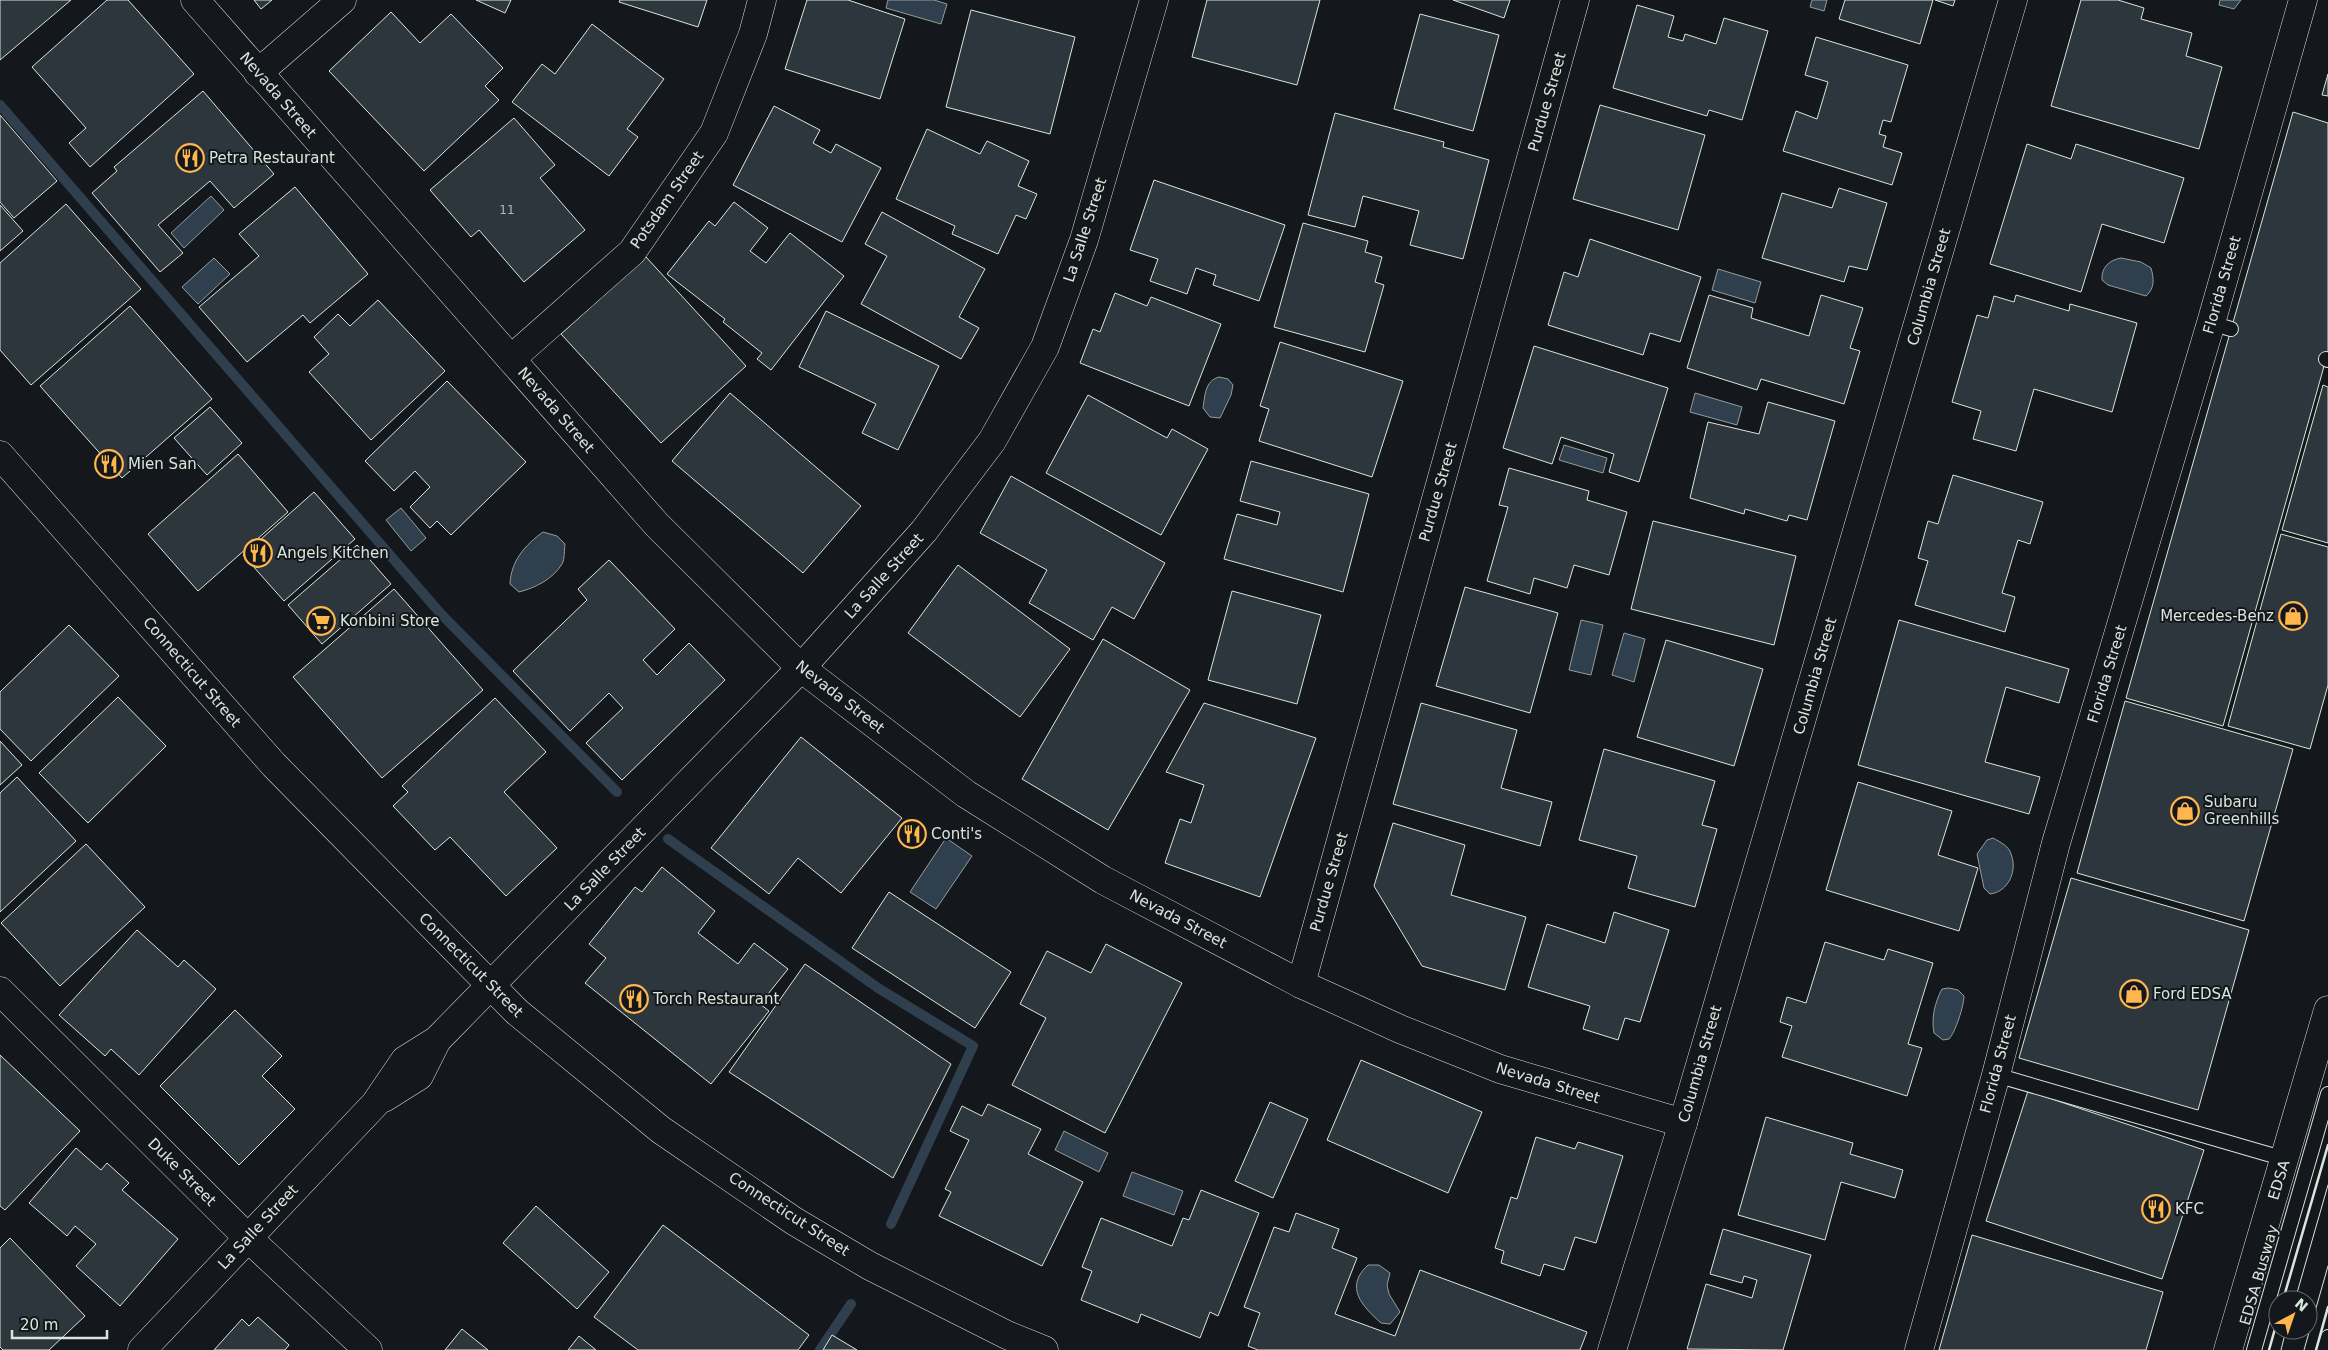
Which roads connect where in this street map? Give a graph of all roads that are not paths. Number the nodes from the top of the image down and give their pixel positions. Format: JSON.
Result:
{"nodes":[{"id":1,"x":195,"y":0,"type":"edge"},
{"id":2,"x":342,"y":0,"type":"edge"},
{"id":3,"x":762,"y":0,"type":"edge"},
{"id":4,"x":1154,"y":0,"type":"edge"},
{"id":5,"x":1575,"y":0,"type":"edge"},
{"id":6,"x":2013,"y":0,"type":"edge"},
{"id":7,"x":2304,"y":0,"type":"edge"},
{"id":8,"x":258,"y":72,"type":"junction"},
{"id":9,"x":511,"y":359,"type":"junction"},
{"id":10,"x":0,"y":455,"type":"edge"},
{"id":11,"x":801,"y":668,"type":"junction"},
{"id":12,"x":1301,"y":984,"type":"junction"},
{"id":13,"x":491,"y":987,"type":"junction"},
{"id":14,"x":0,"y":991,"type":"edge"},
{"id":15,"x":2328,"y":1010,"type":"edge"},
{"id":16,"x":1996,"y":1075,"type":"junction"},
{"id":17,"x":2328,"y":1094,"type":"edge"},
{"id":18,"x":1683,"y":1123,"type":"junction"},
{"id":19,"x":2286,"y":1159,"type":"junction"},
{"id":20,"x":248,"y":1238,"type":"junction"},
{"id":21,"x":2328,"y":1337,"type":"edge"},
{"id":22,"x":142,"y":1350,"type":"edge"},
{"id":23,"x":368,"y":1350,"type":"edge"},
{"id":24,"x":1044,"y":1350,"type":"edge"},
{"id":25,"x":1612,"y":1350,"type":"edge"},
{"id":26,"x":1920,"y":1350,"type":"edge"},
{"id":27,"x":2228,"y":1350,"type":"edge"},
{"id":28,"x":2254,"y":1350,"type":"edge"},
{"id":29,"x":2324,"y":1350,"type":"edge"}],
"edges":[{"from":1,"to":8,"type":"main road","name":"Nevada Street"},
{"from":2,"to":8,"type":"main road"},
{"from":3,"to":9,"type":"main road","name":"Potsdam Street"},
{"from":4,"to":11,"type":"main road","name":"La Salle Street"},
{"from":5,"to":12,"type":"main road","name":"Purdue Street"},
{"from":6,"to":18,"type":"main road","name":"Columbia Street"},
{"from":7,"to":16,"type":"main road","name":"Florida Street"},
{"from":8,"to":9,"type":"main road","name":"Nevada Street"},
{"from":9,"to":11,"type":"main road","name":"Nevada Street"},
{"from":10,"to":13,"type":"main road","name":"Connecticut Street"},
{"from":11,"to":12,"type":"main road","name":"Nevada Street"},
{"from":11,"to":13,"type":"main road","name":"La Salle Street"},
{"from":12,"to":18,"type":"main road","name":"Nevada Street"},
{"from":13,"to":20,"type":"main road","name":"La Salle Street"},
{"from":13,"to":24,"type":"main road","name":"Connecticut Street"},
{"from":14,"to":20,"type":"main road","name":"Duke Street"},
{"from":15,"to":19,"type":"main road","name":"EDSA"},
{"from":16,"to":19,"type":"lane"},
{"from":16,"to":26,"type":"main road","name":"Florida Street"},
{"from":17,"to":28,"type":"lane","name":"EDSA Busway"},
{"from":18,"to":25,"type":"main road","name":"Columbia Street"},
{"from":19,"to":27,"type":"main road","name":"EDSA"},
{"from":20,"to":22,"type":"main road","name":"La Salle Street"},
{"from":20,"to":23,"type":"main road","name":"Duke Street"},
{"from":21,"to":29,"type":"lane"}]}
